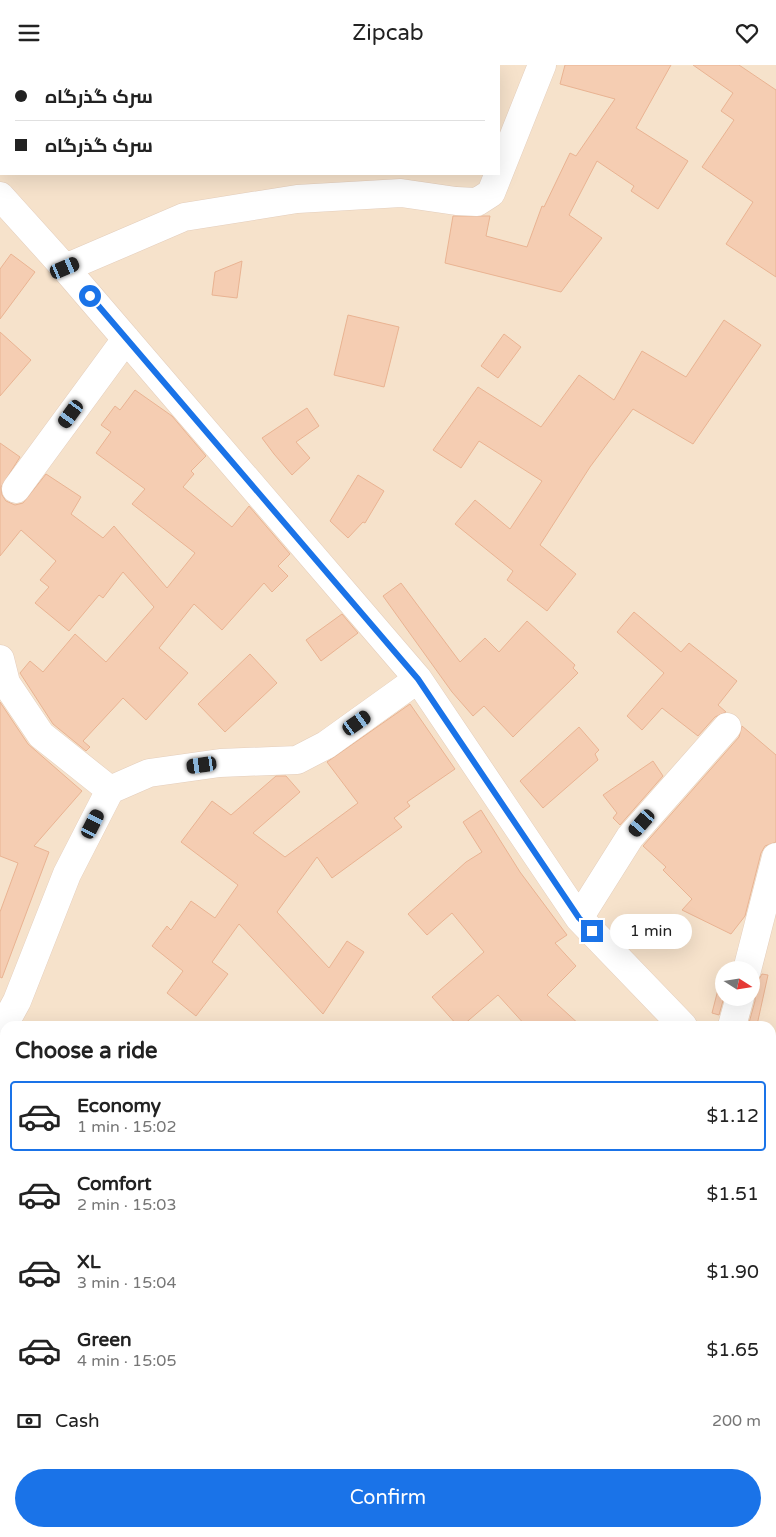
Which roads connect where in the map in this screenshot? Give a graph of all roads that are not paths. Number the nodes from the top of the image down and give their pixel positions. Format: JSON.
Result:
{"nodes":[{"id":1,"x":542,"y":65,"type":"edge"},
{"id":2,"x":500,"y":170,"type":"edge"},
{"id":3,"x":498,"y":175,"type":"edge"},
{"id":4,"x":0,"y":196,"type":"edge"},
{"id":5,"x":65,"y":268,"type":"junction"},
{"id":6,"x":126,"y":339,"type":"junction"},
{"id":7,"x":16,"y":489,"type":"dead end"},
{"id":8,"x":0,"y":659,"type":"edge"},
{"id":9,"x":418,"y":679,"type":"junction"},
{"id":10,"x":727,"y":727,"type":"dead end"},
{"id":11,"x":110,"y":790,"type":"junction"},
{"id":12,"x":776,"y":857,"type":"edge"},
{"id":13,"x":579,"y":918,"type":"junction"},
{"id":14,"x":749,"y":961,"type":"edge"},
{"id":15,"x":738,"y":1006,"type":"edge"},
{"id":16,"x":6,"y":1021,"type":"edge"},
{"id":17,"x":678,"y":1021,"type":"edge"},
{"id":18,"x":733,"y":1021,"type":"edge"}],
"edges":[{"from":1,"to":2,"type":"street"},
{"from":3,"to":5,"type":"street"},
{"from":4,"to":5,"type":"street"},
{"from":5,"to":6,"type":"street"},
{"from":6,"to":7,"type":"street"},
{"from":6,"to":9,"type":"street"},
{"from":8,"to":11,"type":"street"},
{"from":9,"to":11,"type":"street"},
{"from":9,"to":13,"type":"street"},
{"from":10,"to":13,"type":"street"},
{"from":11,"to":16,"type":"street"},
{"from":12,"to":14,"type":"street"},
{"from":13,"to":17,"type":"street"},
{"from":15,"to":18,"type":"street"}]}
